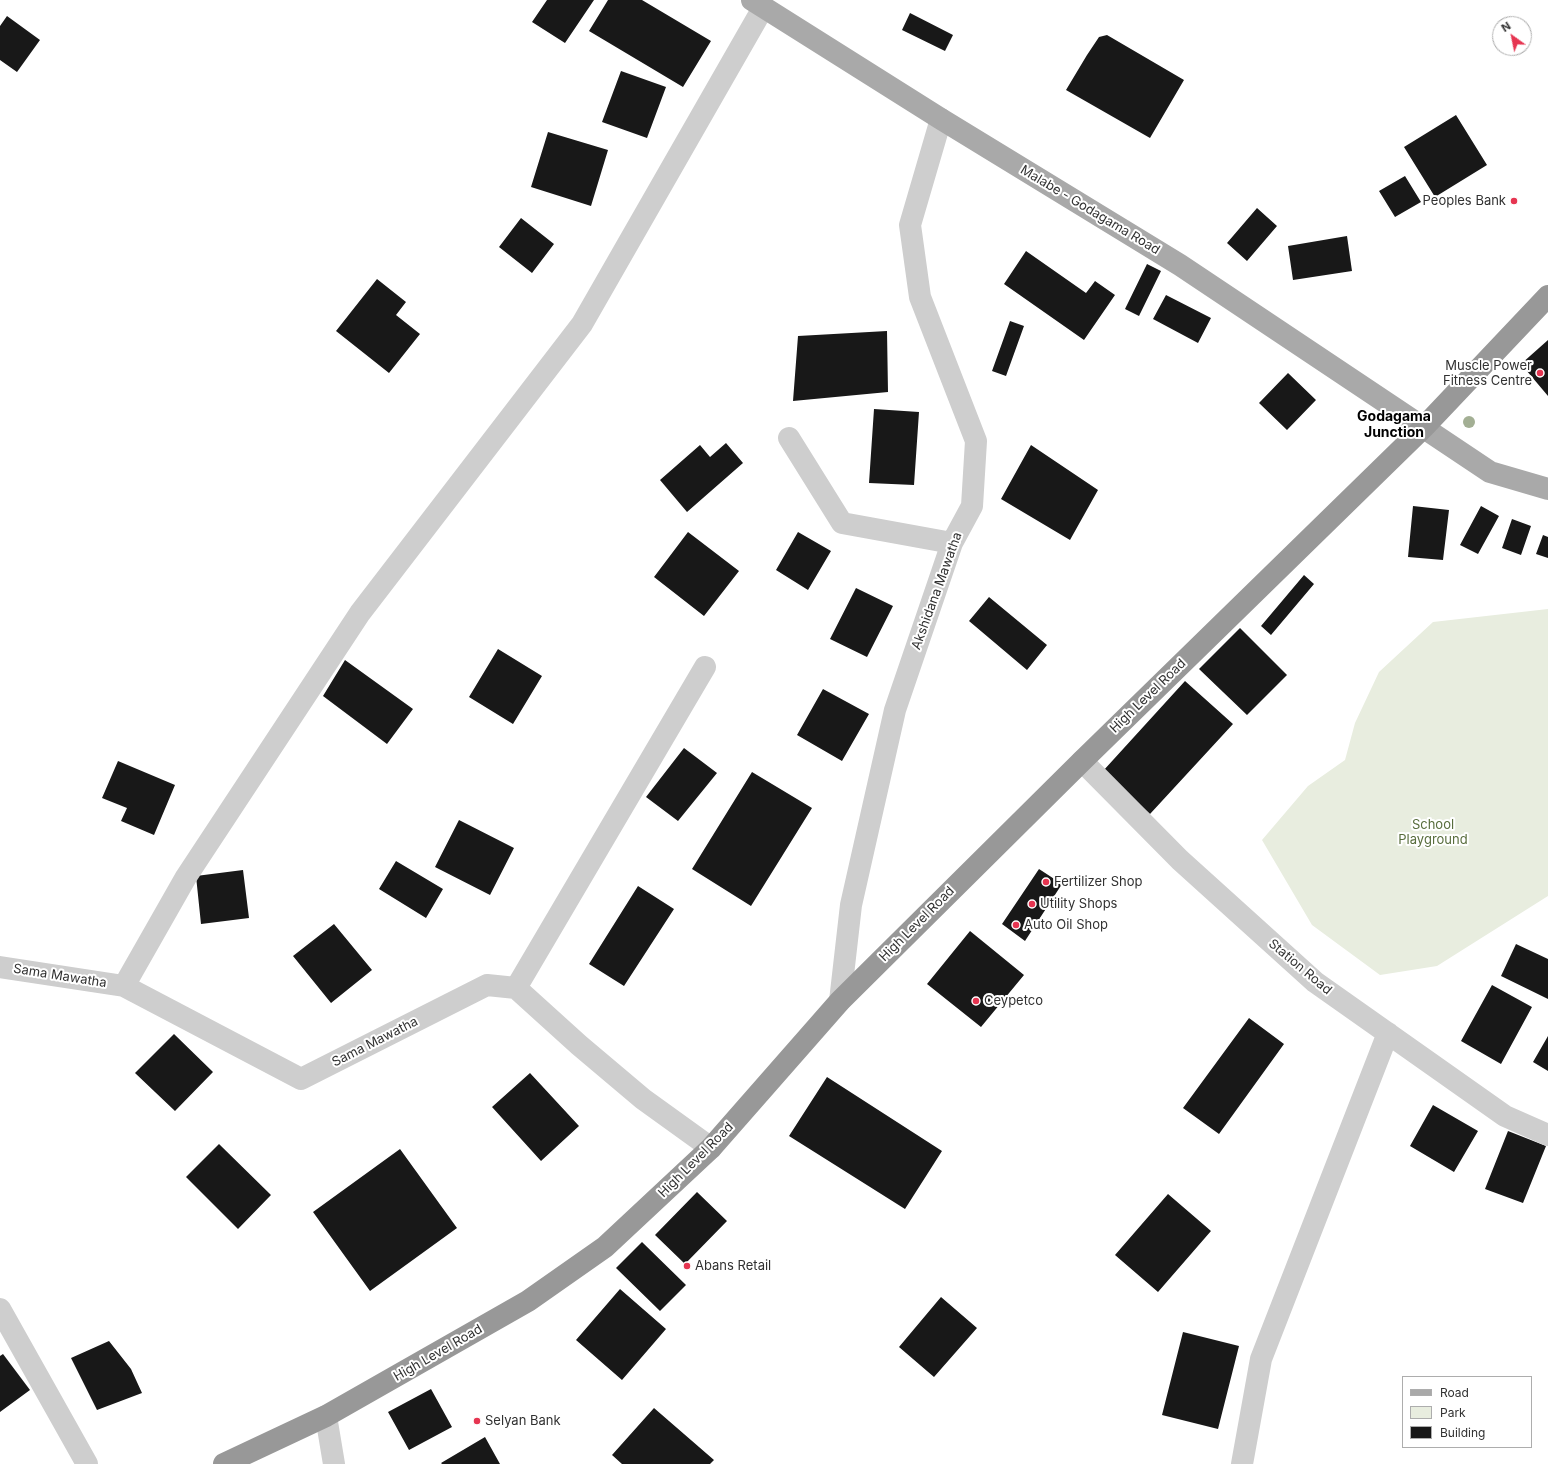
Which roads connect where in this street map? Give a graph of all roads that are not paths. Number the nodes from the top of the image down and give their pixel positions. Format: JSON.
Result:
{"nodes":[{"id":1,"x":757,"y":4,"type":"edge"},
{"id":2,"x":941,"y":118,"type":"junction"},
{"id":3,"x":1548,"y":296,"type":"edge"},
{"id":4,"x":1424,"y":427,"type":"junction"},
{"id":5,"x":790,"y":438,"type":"dead end"},
{"id":6,"x":1548,"y":489,"type":"edge"},
{"id":7,"x":952,"y":543,"type":"junction"},
{"id":8,"x":705,"y":667,"type":"dead end"},
{"id":9,"x":1082,"y":761,"type":"junction"},
{"id":10,"x":0,"y":967,"type":"edge"},
{"id":11,"x":124,"y":986,"type":"junction"},
{"id":12,"x":516,"y":988,"type":"junction"},
{"id":13,"x":840,"y":1001,"type":"junction"},
{"id":14,"x":1388,"y":1033,"type":"junction"},
{"id":15,"x":1548,"y":1135,"type":"edge"},
{"id":16,"x":711,"y":1148,"type":"junction"},
{"id":17,"x":0,"y":1309,"type":"edge"},
{"id":18,"x":326,"y":1416,"type":"junction"},
{"id":19,"x":282,"y":1438,"type":"junction"},
{"id":20,"x":87,"y":1464,"type":"edge"},
{"id":21,"x":224,"y":1464,"type":"edge"},
{"id":22,"x":245,"y":1464,"type":"edge"},
{"id":23,"x":334,"y":1464,"type":"edge"},
{"id":24,"x":1242,"y":1464,"type":"edge"}],
"edges":[{"from":1,"to":2,"type":"main road","name":"Malabe - Godagama Road"},
{"from":1,"to":11,"type":"street"},
{"from":2,"to":4,"type":"main road","name":"Malabe - Godagama Road"},
{"from":2,"to":7,"type":"street","name":"Akshidana Mawatha"},
{"from":3,"to":4,"type":"highway","name":"High Level Road"},
{"from":4,"to":6,"type":"main road","name":"Malabe - Godagama Road"},
{"from":4,"to":9,"type":"highway","name":"High Level Road"},
{"from":5,"to":7,"type":"street"},
{"from":7,"to":13,"type":"street","name":"Akshidana Mawatha"},
{"from":8,"to":12,"type":"street"},
{"from":9,"to":13,"type":"highway","name":"High Level Road"},
{"from":9,"to":14,"type":"street","name":"Station Road"},
{"from":10,"to":11,"type":"street","name":"Sama Mawatha"},
{"from":11,"to":12,"type":"street","name":"Sama Mawatha"},
{"from":12,"to":16,"type":"street"},
{"from":13,"to":16,"type":"highway","name":"High Level Road"},
{"from":14,"to":15,"type":"street","name":"Station Road"},
{"from":14,"to":24,"type":"street"},
{"from":16,"to":18,"type":"highway","name":"High Level Road"},
{"from":17,"to":20,"type":"street"},
{"from":18,"to":19,"type":"highway","name":"High Level Road"},
{"from":18,"to":23,"type":"street"},
{"from":19,"to":21,"type":"highway","name":"High Level Road"},
{"from":19,"to":22,"type":"street"}]}
